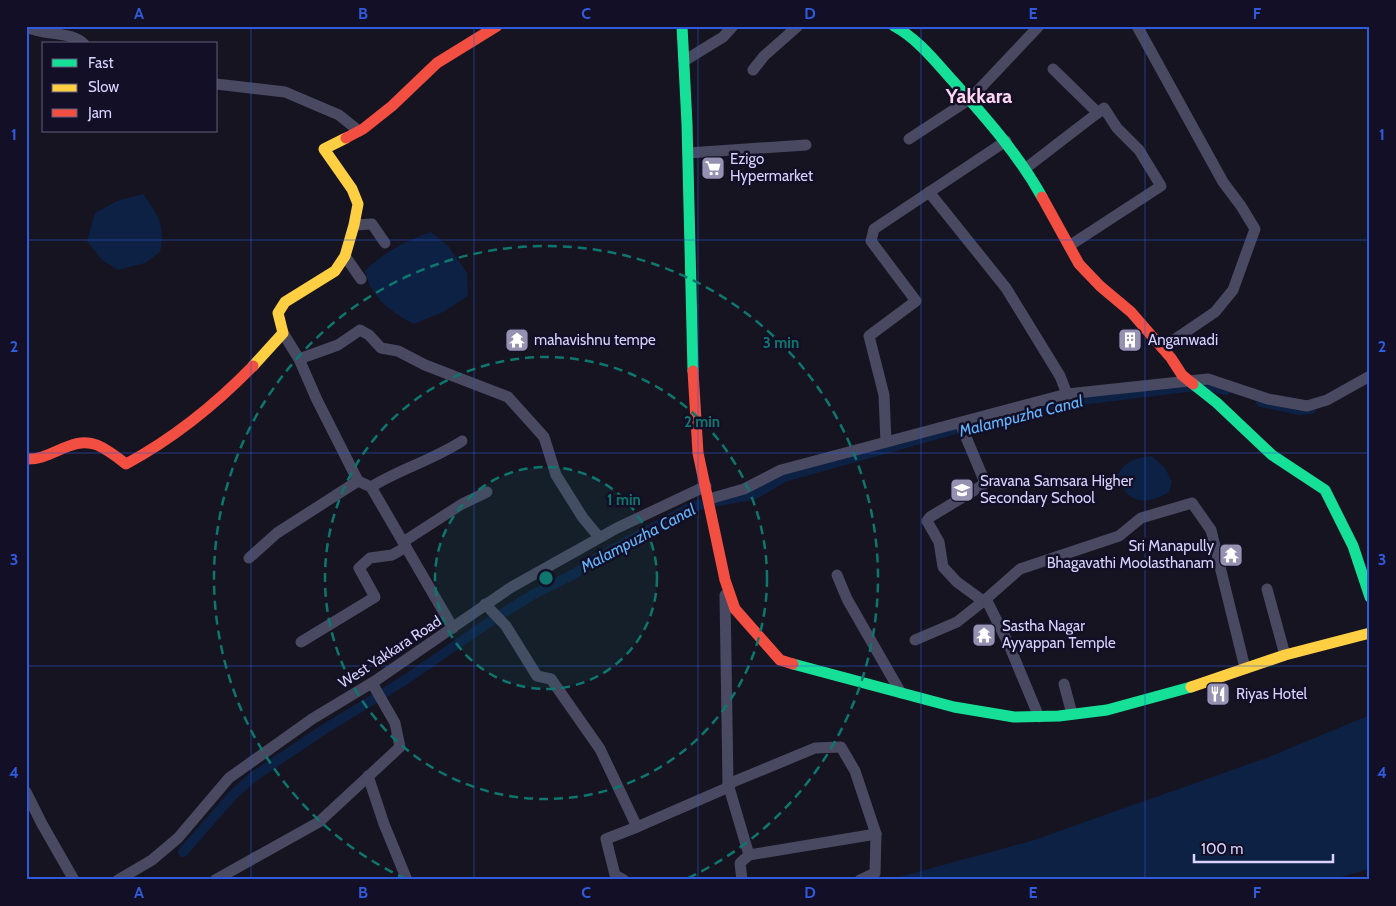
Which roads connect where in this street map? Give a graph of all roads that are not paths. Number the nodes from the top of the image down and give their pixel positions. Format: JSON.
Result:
{"nodes":[{"id":1,"x":497,"y":26,"type":"edge"},
{"id":2,"x":682,"y":26,"type":"edge"},
{"id":3,"x":733,"y":26,"type":"edge"},
{"id":4,"x":798,"y":26,"type":"edge"},
{"id":5,"x":894,"y":26,"type":"edge"},
{"id":6,"x":1039,"y":26,"type":"edge"},
{"id":7,"x":1137,"y":26,"type":"edge"},
{"id":8,"x":26,"y":27,"type":"edge"},
{"id":9,"x":82,"y":42,"type":"edge"},
{"id":10,"x":684,"y":61,"type":"junction"},
{"id":11,"x":1053,"y":68,"type":"dead end"},
{"id":12,"x":753,"y":70,"type":"dead end"},
{"id":13,"x":218,"y":84,"type":"edge"},
{"id":14,"x":970,"y":99,"type":"junction"},
{"id":15,"x":1098,"y":113,"type":"junction"},
{"id":16,"x":359,"y":131,"type":"junction"},
{"id":17,"x":909,"y":139,"type":"dead end"},
{"id":18,"x":1006,"y":141,"type":"junction"},
{"id":19,"x":806,"y":145,"type":"dead end"},
{"id":20,"x":688,"y":153,"type":"junction"},
{"id":21,"x":1026,"y":168,"type":"junction"},
{"id":22,"x":930,"y":192,"type":"junction"},
{"id":23,"x":354,"y":225,"type":"junction"},
{"id":24,"x":385,"y":243,"type":"dead end"},
{"id":25,"x":1069,"y":246,"type":"junction"},
{"id":26,"x":345,"y":256,"type":"junction"},
{"id":27,"x":361,"y":279,"type":"dead end"},
{"id":28,"x":283,"y":333,"type":"junction"},
{"id":29,"x":1162,"y":348,"type":"junction"},
{"id":30,"x":299,"y":359,"type":"junction"},
{"id":31,"x":1370,"y":376,"type":"edge"},
{"id":32,"x":1195,"y":385,"type":"junction"},
{"id":33,"x":1068,"y":394,"type":"junction"},
{"id":34,"x":960,"y":423,"type":"junction"},
{"id":35,"x":462,"y":441,"type":"dead end"},
{"id":36,"x":886,"y":442,"type":"junction"},
{"id":37,"x":26,"y":459,"type":"edge"},
{"id":38,"x":358,"y":480,"type":"junction"},
{"id":39,"x":706,"y":486,"type":"junction"},
{"id":40,"x":371,"y":487,"type":"junction"},
{"id":41,"x":487,"y":492,"type":"dead end"},
{"id":42,"x":710,"y":503,"type":"junction"},
{"id":43,"x":599,"y":538,"type":"junction"},
{"id":44,"x":405,"y":545,"type":"junction"},
{"id":45,"x":249,"y":558,"type":"dead end"},
{"id":46,"x":837,"y":575,"type":"dead end"},
{"id":47,"x":725,"y":580,"type":"junction"},
{"id":48,"x":1267,"y":589,"type":"dead end"},
{"id":49,"x":1370,"y":598,"type":"edge"},
{"id":50,"x":985,"y":600,"type":"junction"},
{"id":51,"x":485,"y":604,"type":"junction"},
{"id":52,"x":453,"y":628,"type":"junction"},
{"id":53,"x":1370,"y":632,"type":"edge"},
{"id":54,"x":915,"y":640,"type":"dead end"},
{"id":55,"x":301,"y":642,"type":"dead end"},
{"id":56,"x":1285,"y":655,"type":"junction"},
{"id":57,"x":1245,"y":668,"type":"junction"},
{"id":58,"x":1064,"y":684,"type":"dead end"},
{"id":59,"x":377,"y":692,"type":"junction"},
{"id":60,"x":901,"y":693,"type":"junction"},
{"id":61,"x":1072,"y":714,"type":"junction"},
{"id":62,"x":1039,"y":717,"type":"junction"},
{"id":63,"x":368,"y":776,"type":"junction"},
{"id":64,"x":728,"y":786,"type":"junction"},
{"id":65,"x":26,"y":792,"type":"edge"},
{"id":66,"x":637,"y":827,"type":"junction"},
{"id":67,"x":876,"y":834,"type":"junction"},
{"id":68,"x":749,"y":855,"type":"junction"},
{"id":69,"x":615,"y":878,"type":"edge"},
{"id":70,"x":74,"y":880,"type":"edge"},
{"id":71,"x":118,"y":880,"type":"edge"},
{"id":72,"x":215,"y":880,"type":"edge"},
{"id":73,"x":407,"y":880,"type":"edge"},
{"id":74,"x":742,"y":880,"type":"edge"},
{"id":75,"x":860,"y":880,"type":"edge"}],
"edges":[{"from":1,"to":16,"type":"street"},
{"from":2,"to":10,"type":"street"},
{"from":3,"to":10,"type":"street"},
{"from":4,"to":12,"type":"street"},
{"from":5,"to":14,"type":"street"},
{"from":6,"to":14,"type":"street"},
{"from":7,"to":29,"type":"street"},
{"from":8,"to":9,"type":"street"},
{"from":10,"to":20,"type":"street"},
{"from":11,"to":15,"type":"street"},
{"from":13,"to":16,"type":"street"},
{"from":14,"to":17,"type":"street"},
{"from":14,"to":18,"type":"street"},
{"from":15,"to":21,"type":"street"},
{"from":15,"to":25,"type":"street"},
{"from":16,"to":23,"type":"street"},
{"from":18,"to":21,"type":"street"},
{"from":18,"to":22,"type":"street"},
{"from":19,"to":20,"type":"street"},
{"from":20,"to":39,"type":"street"},
{"from":21,"to":25,"type":"street"},
{"from":22,"to":33,"type":"street"},
{"from":22,"to":36,"type":"street"},
{"from":23,"to":24,"type":"street"},
{"from":23,"to":26,"type":"street"},
{"from":25,"to":29,"type":"street"},
{"from":26,"to":27,"type":"street"},
{"from":26,"to":28,"type":"street"},
{"from":28,"to":30,"type":"street"},
{"from":28,"to":37,"type":"street"},
{"from":29,"to":32,"type":"street"},
{"from":30,"to":38,"type":"street"},
{"from":30,"to":43,"type":"street"},
{"from":31,"to":32,"type":"street"},
{"from":32,"to":33,"type":"street"},
{"from":32,"to":49,"type":"street"},
{"from":33,"to":34,"type":"street"},
{"from":34,"to":36,"type":"street"},
{"from":34,"to":50,"type":"street"},
{"from":35,"to":40,"type":"street"},
{"from":36,"to":42,"type":"street"},
{"from":38,"to":40,"type":"street"},
{"from":38,"to":45,"type":"street"},
{"from":39,"to":42,"type":"street"},
{"from":39,"to":43,"type":"street","name":"West Yakkara Road"},
{"from":40,"to":44,"type":"street"},
{"from":41,"to":44,"type":"street"},
{"from":42,"to":47,"type":"street"},
{"from":43,"to":51,"type":"street","name":"West Yakkara Road"},
{"from":44,"to":52,"type":"street"},
{"from":44,"to":55,"type":"street"},
{"from":46,"to":60,"type":"street"},
{"from":47,"to":60,"type":"street"},
{"from":47,"to":64,"type":"street"},
{"from":48,"to":56,"type":"street"},
{"from":50,"to":54,"type":"street"},
{"from":50,"to":57,"type":"street"},
{"from":50,"to":62,"type":"street"},
{"from":51,"to":52,"type":"street","name":"West Yakkara Road"},
{"from":51,"to":66,"type":"street"},
{"from":52,"to":59,"type":"street","name":"West Yakkara Road"},
{"from":53,"to":56,"type":"street"},
{"from":56,"to":57,"type":"street"},
{"from":57,"to":61,"type":"street"},
{"from":58,"to":61,"type":"street"},
{"from":59,"to":63,"type":"street"},
{"from":59,"to":71,"type":"street","name":"West Yakkara Road"},
{"from":60,"to":62,"type":"street"},
{"from":61,"to":62,"type":"street"},
{"from":63,"to":72,"type":"street"},
{"from":63,"to":73,"type":"street"},
{"from":64,"to":66,"type":"street"},
{"from":64,"to":67,"type":"street"},
{"from":64,"to":68,"type":"street"},
{"from":65,"to":70,"type":"street"},
{"from":66,"to":69,"type":"street"},
{"from":67,"to":68,"type":"street"},
{"from":67,"to":75,"type":"street"},
{"from":68,"to":74,"type":"street"}]}
